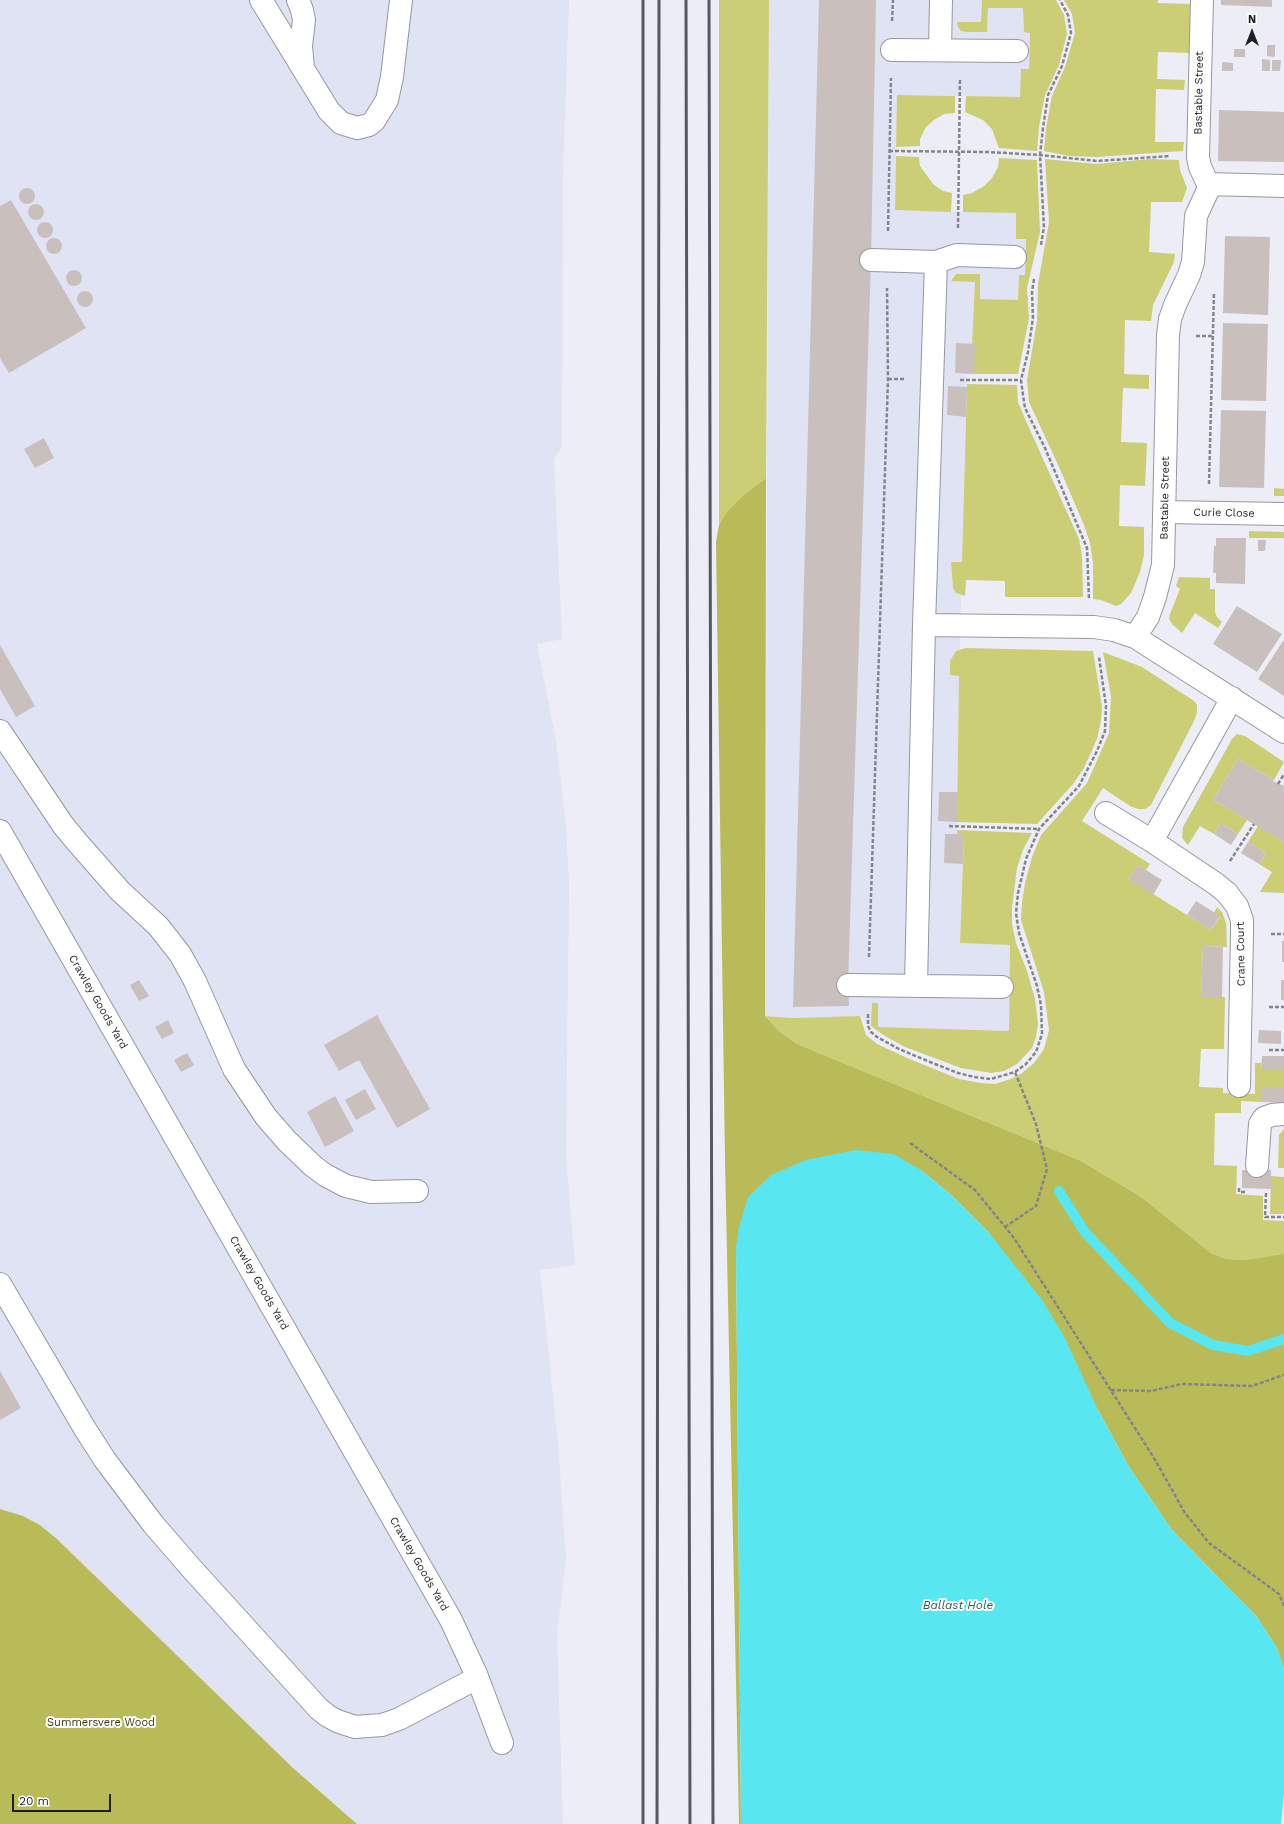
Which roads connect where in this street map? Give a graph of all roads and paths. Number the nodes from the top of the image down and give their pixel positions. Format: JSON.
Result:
{"nodes":[{"id":1,"x":261,"y":0,"type":"edge"},
{"id":2,"x":298,"y":0,"type":"edge"},
{"id":3,"x":401,"y":0,"type":"edge"},
{"id":4,"x":893,"y":0,"type":"edge"},
{"id":5,"x":941,"y":0,"type":"edge"},
{"id":6,"x":1060,"y":0,"type":"edge"},
{"id":7,"x":1202,"y":0,"type":"edge"},
{"id":8,"x":892,"y":50,"type":"junction"},
{"id":9,"x":950,"y":50,"type":"junction"},
{"id":10,"x":1017,"y":51,"type":"dead end"},
{"id":11,"x":304,"y":73,"type":"junction"},
{"id":12,"x":889,"y":151,"type":"junction"},
{"id":13,"x":959,"y":151,"type":"junction"},
{"id":14,"x":1040,"y":155,"type":"junction"},
{"id":15,"x":1198,"y":157,"type":"junction"},
{"id":16,"x":1208,"y":184,"type":"junction"},
{"id":17,"x":1284,"y":186,"type":"edge"},
{"id":18,"x":1040,"y":250,"type":"dead end"},
{"id":19,"x":957,"y":255,"type":"junction"},
{"id":20,"x":1015,"y":257,"type":"dead end"},
{"id":21,"x":879,"y":260,"type":"junction"},
{"id":22,"x":936,"y":262,"type":"junction"},
{"id":23,"x":1035,"y":272,"type":"dead end"},
{"id":24,"x":1214,"y":292,"type":"dead end"},
{"id":25,"x":932,"y":380,"type":"junction"},
{"id":26,"x":1021,"y":380,"type":"junction"},
{"id":27,"x":1164,"y":512,"type":"junction"},
{"id":28,"x":1208,"y":512,"type":"junction"},
{"id":29,"x":1284,"y":514,"type":"edge"},
{"id":30,"x":924,"y":625,"type":"junction"},
{"id":31,"x":1094,"y":627,"type":"junction"},
{"id":32,"x":1135,"y":637,"type":"junction"},
{"id":33,"x":1232,"y":698,"type":"junction"},
{"id":34,"x":0,"y":731,"type":"edge"},
{"id":35,"x":1284,"y":732,"type":"edge"},
{"id":36,"x":1284,"y":774,"type":"edge"},
{"id":37,"x":1278,"y":784,"type":"dead end"},
{"id":38,"x":1106,"y":813,"type":"dead end"},
{"id":39,"x":1254,"y":824,"type":"dead end"},
{"id":40,"x":918,"y":826,"type":"junction"},
{"id":41,"x":1039,"y":829,"type":"junction"},
{"id":42,"x":0,"y":831,"type":"edge"},
{"id":43,"x":1152,"y":841,"type":"junction"},
{"id":44,"x":1216,"y":884,"type":"junction"},
{"id":45,"x":858,"y":985,"type":"junction"},
{"id":46,"x":916,"y":985,"type":"junction"},
{"id":47,"x":1002,"y":987,"type":"dead end"},
{"id":48,"x":1015,"y":1072,"type":"junction"},
{"id":49,"x":1240,"y":1086,"type":"dead end"},
{"id":50,"x":1284,"y":1114,"type":"edge"},
{"id":51,"x":910,"y":1143,"type":"dead end"},
{"id":52,"x":1257,"y":1166,"type":"dead end"},
{"id":53,"x":417,"y":1191,"type":"dead end"},
{"id":54,"x":1005,"y":1227,"type":"junction"},
{"id":55,"x":0,"y":1284,"type":"edge"},
{"id":56,"x":1284,"y":1375,"type":"edge"},
{"id":57,"x":1111,"y":1390,"type":"junction"},
{"id":58,"x":1284,"y":1606,"type":"edge"},
{"id":59,"x":477,"y":1678,"type":"junction"},
{"id":60,"x":502,"y":1743,"type":"dead end"}],
"edges":[{"from":1,"to":11,"type":"street"},
{"from":2,"to":11,"type":"street"},
{"from":3,"to":11,"type":"street"},
{"from":4,"to":8,"type":"path"},
{"from":5,"to":9,"type":"street"},
{"from":6,"to":14,"type":"path"},
{"from":7,"to":15,"type":"street","name":"Bastable Street"},
{"from":8,"to":9,"type":"street"},
{"from":8,"to":12,"type":"path"},
{"from":9,"to":10,"type":"street"},
{"from":9,"to":13,"type":"path"},
{"from":12,"to":13,"type":"path"},
{"from":12,"to":21,"type":"path"},
{"from":13,"to":14,"type":"path"},
{"from":13,"to":19,"type":"path"},
{"from":14,"to":15,"type":"path"},
{"from":14,"to":18,"type":"path"},
{"from":15,"to":16,"type":"street","name":"Bastable Street"},
{"from":16,"to":17,"type":"street"},
{"from":16,"to":27,"type":"street","name":"Bastable Street"},
{"from":19,"to":20,"type":"street"},
{"from":19,"to":22,"type":"street"},
{"from":21,"to":22,"type":"street"},
{"from":21,"to":45,"type":"path"},
{"from":22,"to":25,"type":"street"},
{"from":23,"to":26,"type":"path"},
{"from":24,"to":28,"type":"path"},
{"from":25,"to":26,"type":"path"},
{"from":25,"to":30,"type":"street"},
{"from":26,"to":31,"type":"path"},
{"from":27,"to":28,"type":"street","name":"Curie Close"},
{"from":27,"to":32,"type":"street","name":"Bastable Street"},
{"from":28,"to":29,"type":"street","name":"Curie Close"},
{"from":30,"to":31,"type":"street"},
{"from":30,"to":40,"type":"street"},
{"from":31,"to":32,"type":"street"},
{"from":31,"to":41,"type":"path"},
{"from":32,"to":33,"type":"street"},
{"from":33,"to":35,"type":"street"},
{"from":33,"to":43,"type":"street"},
{"from":34,"to":53,"type":"street"},
{"from":36,"to":37,"type":"path"},
{"from":38,"to":43,"type":"street","name":"Crane Court"},
{"from":39,"to":44,"type":"path"},
{"from":40,"to":41,"type":"path"},
{"from":40,"to":46,"type":"street"},
{"from":41,"to":48,"type":"path"},
{"from":42,"to":59,"type":"street","name":"Crawley Goods Yard"},
{"from":43,"to":44,"type":"street","name":"Crane Court"},
{"from":44,"to":49,"type":"street","name":"Crane Court"},
{"from":45,"to":46,"type":"street"},
{"from":45,"to":48,"type":"path"},
{"from":46,"to":47,"type":"street"},
{"from":48,"to":54,"type":"path"},
{"from":50,"to":52,"type":"street"},
{"from":51,"to":54,"type":"path"},
{"from":54,"to":57,"type":"path"},
{"from":55,"to":59,"type":"street"},
{"from":56,"to":57,"type":"path"},
{"from":57,"to":58,"type":"path"},
{"from":59,"to":60,"type":"street","name":"Crawley Goods Yard"}]}
